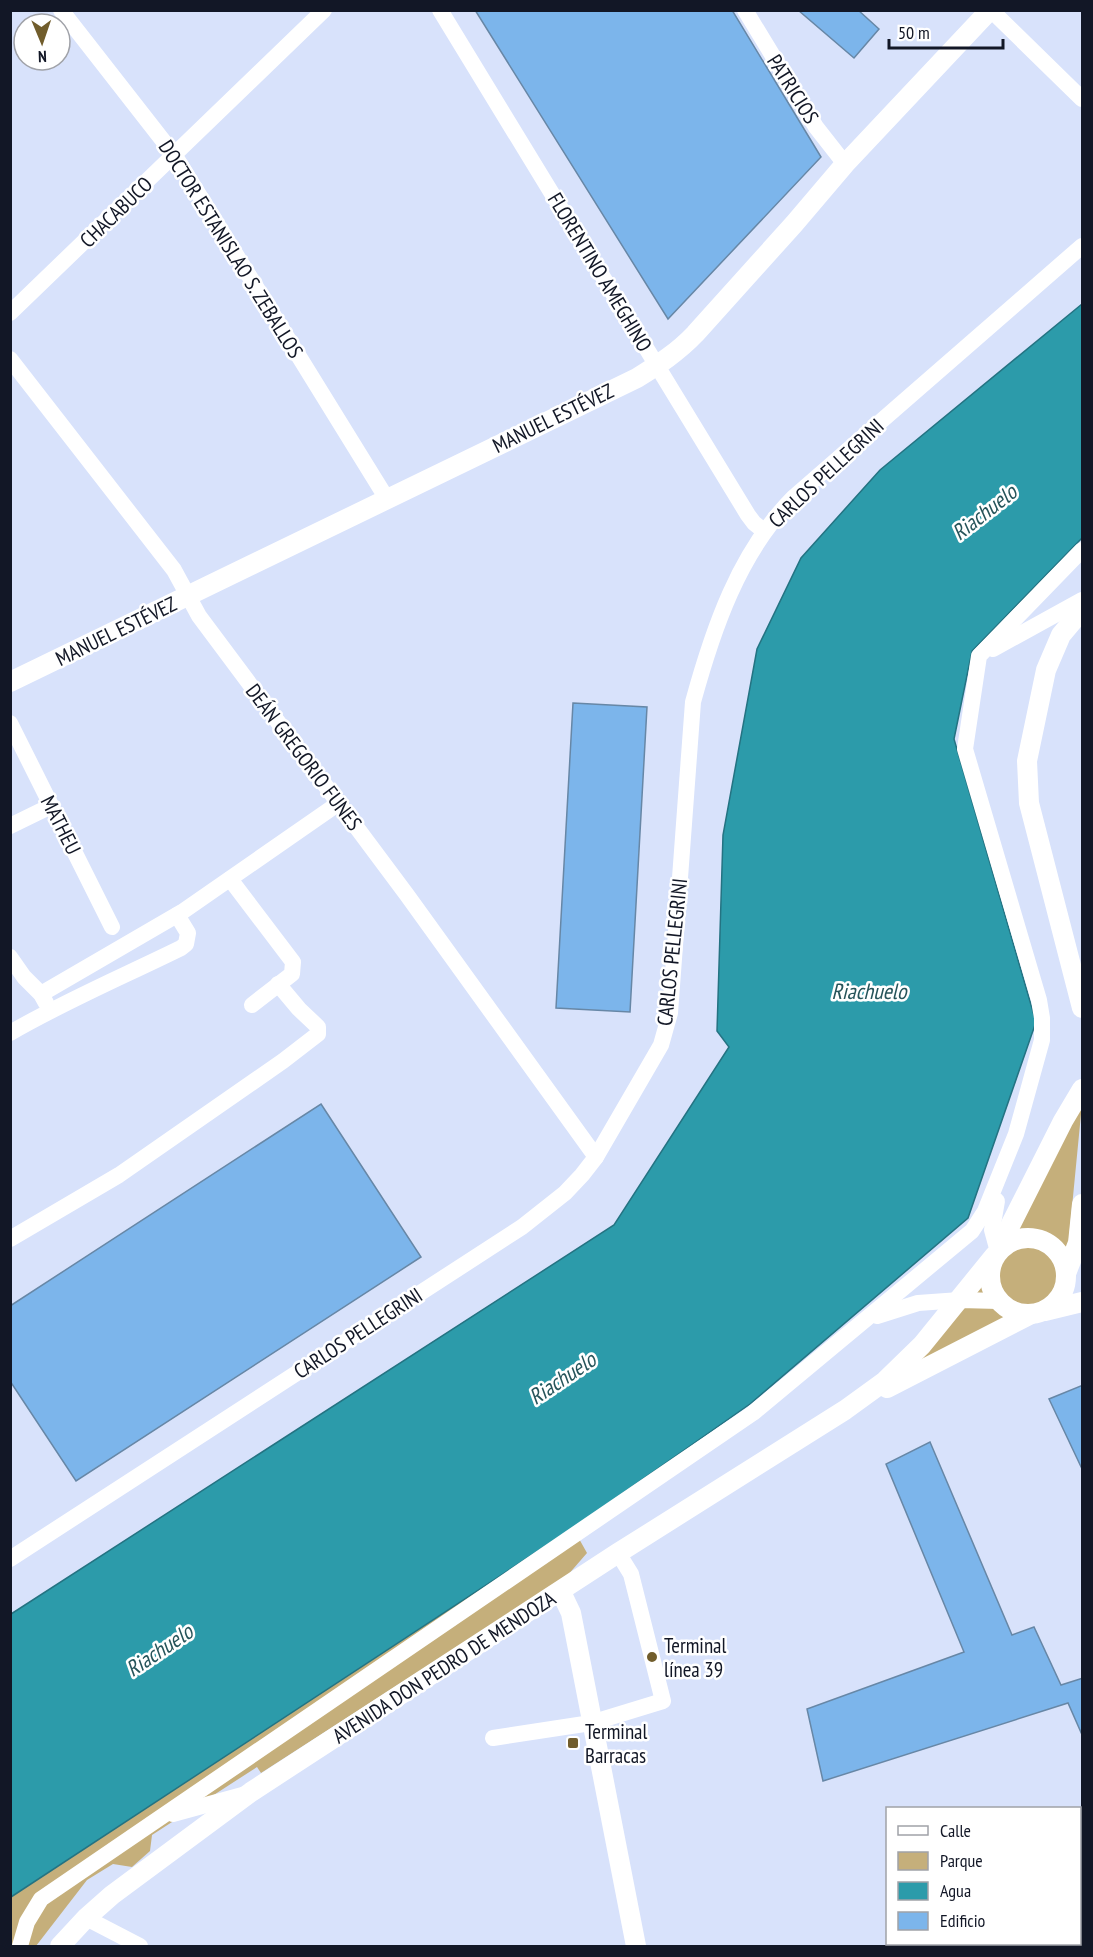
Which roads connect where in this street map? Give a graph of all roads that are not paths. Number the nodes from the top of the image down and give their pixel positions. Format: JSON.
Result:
{"nodes":[{"id":1,"x":61,"y":10,"type":"edge"},
{"id":2,"x":324,"y":10,"type":"edge"},
{"id":3,"x":745,"y":10,"type":"edge"},
{"id":4,"x":990,"y":10,"type":"edge"},
{"id":5,"x":441,"y":11,"type":"edge"},
{"id":6,"x":1083,"y":99,"type":"edge"},
{"id":7,"x":175,"y":156,"type":"junction"},
{"id":8,"x":845,"y":164,"type":"junction"},
{"id":9,"x":1083,"y":246,"type":"edge"},
{"id":10,"x":10,"y":313,"type":"edge"},
{"id":11,"x":10,"y":359,"type":"edge"},
{"id":12,"x":657,"y":366,"type":"junction"},
{"id":13,"x":387,"y":499,"type":"junction"},
{"id":14,"x":764,"y":531,"type":"junction"},
{"id":15,"x":1083,"y":550,"type":"edge"},
{"id":16,"x":188,"y":595,"type":"junction"},
{"id":17,"x":1083,"y":600,"type":"edge"},
{"id":18,"x":1083,"y":610,"type":"edge"},
{"id":19,"x":979,"y":656,"type":"junction"},
{"id":20,"x":10,"y":682,"type":"edge"},
{"id":21,"x":10,"y":723,"type":"edge"},
{"id":22,"x":339,"y":803,"type":"junction"},
{"id":23,"x":51,"y":806,"type":"junction"},
{"id":24,"x":10,"y":826,"type":"edge"},
{"id":25,"x":230,"y":879,"type":"junction"},
{"id":26,"x":177,"y":915,"type":"junction"},
{"id":27,"x":112,"y":927,"type":"dead end"},
{"id":28,"x":10,"y":957,"type":"edge"},
{"id":29,"x":278,"y":984,"type":"junction"},
{"id":30,"x":41,"y":994,"type":"junction"},
{"id":31,"x":252,"y":1005,"type":"dead end"},
{"id":32,"x":1083,"y":1008,"type":"edge"},
{"id":33,"x":50,"y":1010,"type":"junction"},
{"id":34,"x":10,"y":1033,"type":"edge"},
{"id":35,"x":1083,"y":1089,"type":"edge"},
{"id":36,"x":1016,"y":1134,"type":"junction"},
{"id":37,"x":596,"y":1157,"type":"junction"},
{"id":38,"x":1083,"y":1204,"type":"edge"},
{"id":39,"x":10,"y":1239,"type":"edge"},
{"id":40,"x":998,"y":1252,"type":"junction"},
{"id":41,"x":1067,"y":1272,"type":"junction"},
{"id":42,"x":1083,"y":1287,"type":"edge"},
{"id":43,"x":960,"y":1300,"type":"junction"},
{"id":44,"x":999,"y":1301,"type":"junction"},
{"id":45,"x":1083,"y":1302,"type":"edge"},
{"id":46,"x":1035,"y":1313,"type":"junction"},
{"id":47,"x":870,"y":1318,"type":"junction"},
{"id":48,"x":845,"y":1410,"type":"junction"},
{"id":49,"x":618,"y":1553,"type":"junction"},
{"id":50,"x":10,"y":1559,"type":"edge"},
{"id":51,"x":561,"y":1592,"type":"junction"},
{"id":52,"x":591,"y":1723,"type":"junction"},
{"id":53,"x":493,"y":1738,"type":"dead end"},
{"id":54,"x":250,"y":1792,"type":"junction"},
{"id":55,"x":158,"y":1818,"type":"junction"},
{"id":56,"x":86,"y":1918,"type":"junction"},
{"id":57,"x":20,"y":1947,"type":"edge"},
{"id":58,"x":60,"y":1947,"type":"edge"},
{"id":59,"x":140,"y":1947,"type":"edge"},
{"id":60,"x":636,"y":1947,"type":"edge"}],
"edges":[{"from":1,"to":7,"type":"street","name":"DOCTOR ESTANISLAO S. ZEBALLOS"},
{"from":2,"to":7,"type":"street","name":"CHACABUCO"},
{"from":3,"to":8,"type":"street","name":"PATRICIOS"},
{"from":4,"to":6,"type":"street"},
{"from":4,"to":8,"type":"main road","name":"MANUEL ESTÉVEZ"},
{"from":5,"to":12,"type":"street","name":"FLORENTINO AMEGHINO"},
{"from":7,"to":10,"type":"street","name":"CHACABUCO"},
{"from":7,"to":13,"type":"street","name":"DOCTOR ESTANISLAO S. ZEBALLOS"},
{"from":8,"to":12,"type":"main road","name":"MANUEL ESTÉVEZ"},
{"from":9,"to":14,"type":"street","name":"CARLOS PELLEGRINI"},
{"from":11,"to":16,"type":"street","name":"DEÁN GREGORIO FUNES"},
{"from":12,"to":13,"type":"main road","name":"MANUEL ESTÉVEZ"},
{"from":12,"to":14,"type":"street","name":"FLORENTINO AMEGHINO"},
{"from":13,"to":16,"type":"main road","name":"MANUEL ESTÉVEZ"},
{"from":14,"to":37,"type":"street","name":"CARLOS PELLEGRINI"},
{"from":15,"to":19,"type":"street"},
{"from":16,"to":20,"type":"main road","name":"MANUEL ESTÉVEZ"},
{"from":16,"to":22,"type":"street","name":"DEÁN GREGORIO FUNES"},
{"from":17,"to":19,"type":"street"},
{"from":18,"to":32,"type":"main road"},
{"from":19,"to":36,"type":"street"},
{"from":21,"to":23,"type":"street","name":"MATHEU"},
{"from":22,"to":25,"type":"street"},
{"from":22,"to":37,"type":"street","name":"DEÁN GREGORIO FUNES"},
{"from":23,"to":24,"type":"street"},
{"from":23,"to":27,"type":"street","name":"MATHEU"},
{"from":25,"to":26,"type":"street"},
{"from":25,"to":29,"type":"street"},
{"from":26,"to":30,"type":"street"},
{"from":26,"to":33,"type":"street"},
{"from":28,"to":30,"type":"street"},
{"from":29,"to":31,"type":"street"},
{"from":29,"to":39,"type":"street"},
{"from":30,"to":33,"type":"street"},
{"from":33,"to":34,"type":"street"},
{"from":35,"to":40,"type":"main road","name":"AVENIDA DON PEDRO DE MENDOZA"},
{"from":36,"to":40,"type":"street"},
{"from":36,"to":47,"type":"street"},
{"from":37,"to":50,"type":"street","name":"CARLOS PELLEGRINI"},
{"from":38,"to":41,"type":"main road"},
{"from":40,"to":41,"type":"main road"},
{"from":40,"to":43,"type":"main road","name":"AVENIDA DON PEDRO DE MENDOZA"},
{"from":40,"to":44,"type":"main road"},
{"from":41,"to":42,"type":"main road"},
{"from":41,"to":46,"type":"main road"},
{"from":43,"to":44,"type":"street"},
{"from":43,"to":47,"type":"street"},
{"from":43,"to":48,"type":"main road","name":"AVENIDA DON PEDRO DE MENDOZA"},
{"from":44,"to":46,"type":"main road"},
{"from":45,"to":46,"type":"main road"},
{"from":46,"to":48,"type":"main road","name":"AVENIDA DON PEDRO DE MENDOZA"},
{"from":47,"to":55,"type":"street"},
{"from":48,"to":49,"type":"main road","name":"AVENIDA DON PEDRO DE MENDOZA"},
{"from":49,"to":51,"type":"main road","name":"AVENIDA DON PEDRO DE MENDOZA"},
{"from":49,"to":52,"type":"street"},
{"from":51,"to":52,"type":"main road"},
{"from":51,"to":54,"type":"main road","name":"AVENIDA DON PEDRO DE MENDOZA"},
{"from":52,"to":53,"type":"street"},
{"from":52,"to":60,"type":"main road"},
{"from":54,"to":55,"type":"street"},
{"from":54,"to":56,"type":"main road","name":"AVENIDA DON PEDRO DE MENDOZA"},
{"from":55,"to":57,"type":"street"},
{"from":56,"to":58,"type":"main road","name":"AVENIDA DON PEDRO DE MENDOZA"},
{"from":56,"to":59,"type":"street"}]}
